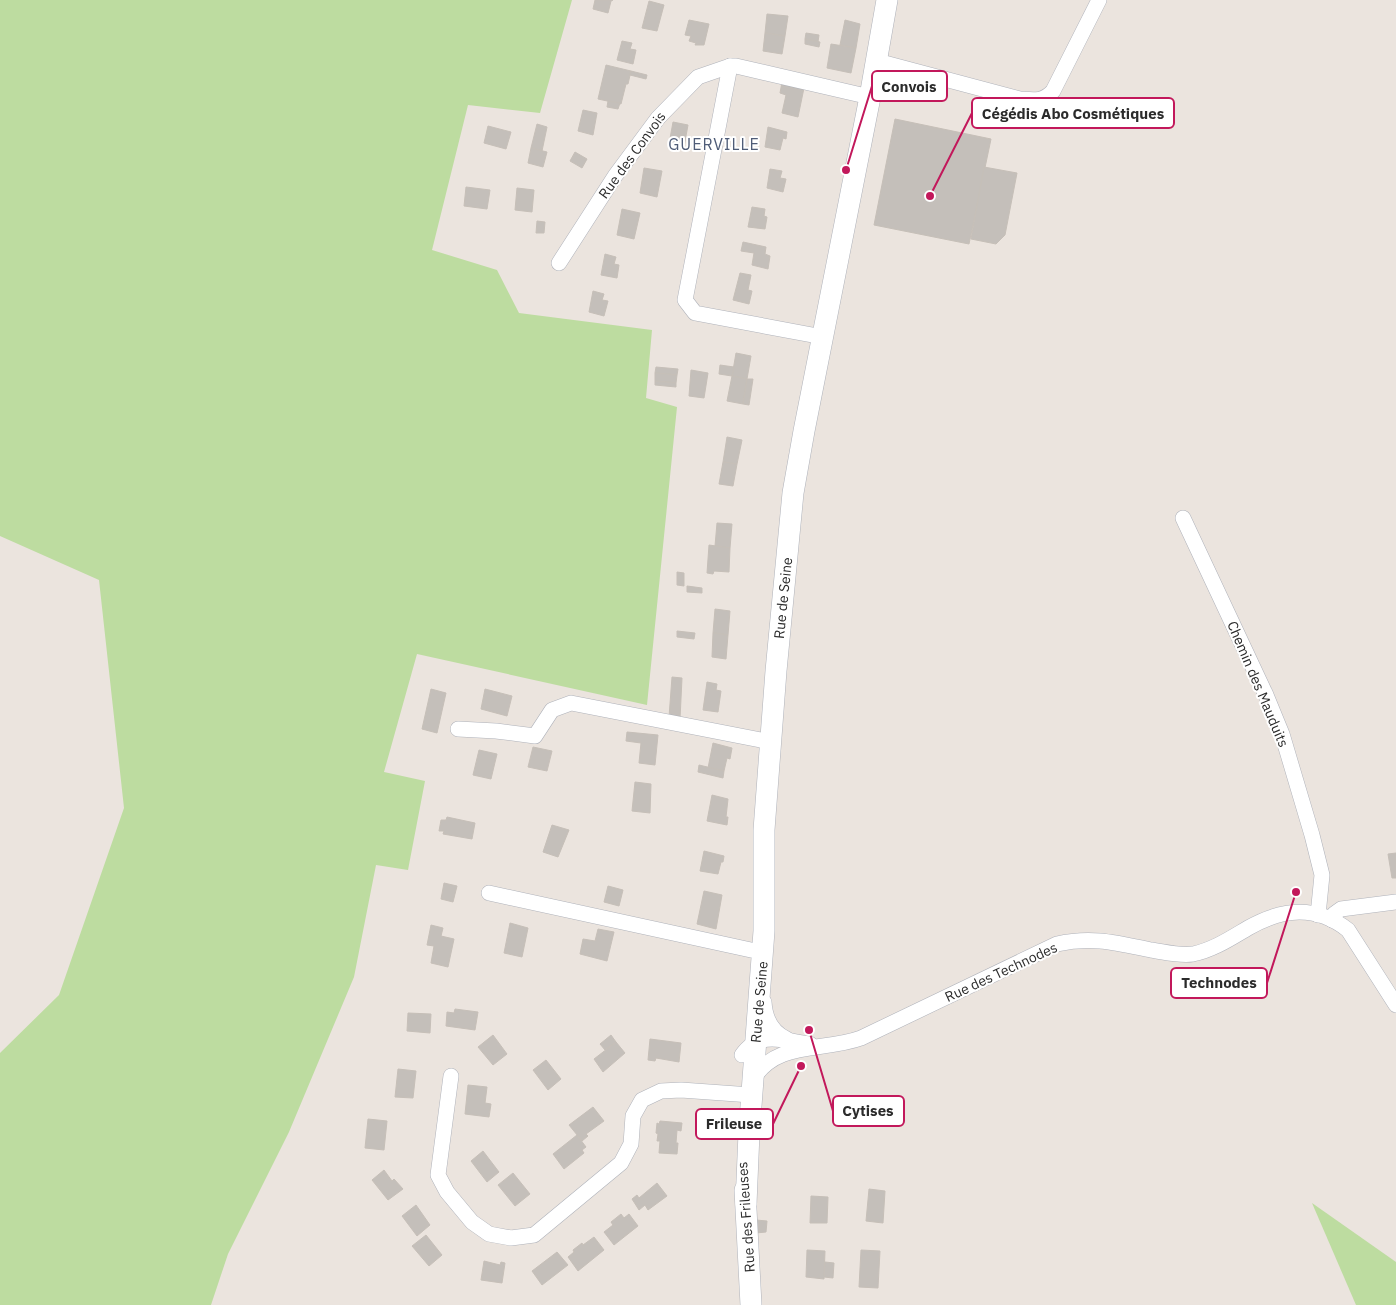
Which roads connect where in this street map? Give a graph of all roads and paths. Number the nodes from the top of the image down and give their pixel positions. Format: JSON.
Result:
{"nodes":[{"id":1,"x":887,"y":0,"type":"edge"},
{"id":2,"x":1100,"y":0,"type":"edge"},
{"id":3,"x":877,"y":61,"type":"junction"},
{"id":4,"x":730,"y":66,"type":"junction"},
{"id":5,"x":870,"y":97,"type":"junction"},
{"id":6,"x":559,"y":262,"type":"dead end"},
{"id":7,"x":823,"y":337,"type":"junction"},
{"id":8,"x":1183,"y":518,"type":"dead end"},
{"id":9,"x":458,"y":729,"type":"dead end"},
{"id":10,"x":771,"y":742,"type":"junction"},
{"id":11,"x":764,"y":830,"type":"junction"},
{"id":12,"x":489,"y":893,"type":"dead end"},
{"id":13,"x":1396,"y":902,"type":"edge"},
{"id":14,"x":1325,"y":917,"type":"junction"},
{"id":15,"x":751,"y":950,"type":"junction"},
{"id":16,"x":761,"y":978,"type":"junction"},
{"id":17,"x":1396,"y":1005,"type":"edge"},
{"id":18,"x":793,"y":1042,"type":"junction"},
{"id":19,"x":750,"y":1044,"type":"junction"},
{"id":20,"x":824,"y":1045,"type":"junction"},
{"id":21,"x":783,"y":1054,"type":"junction"},
{"id":22,"x":451,"y":1076,"type":"dead end"},
{"id":23,"x":748,"y":1090,"type":"junction"},
{"id":24,"x":751,"y":1305,"type":"edge"}],
"edges":[{"from":1,"to":3,"type":"street","name":"Rue de Seine"},
{"from":2,"to":3,"type":"street"},
{"from":3,"to":5,"type":"street","name":"Rue de Seine"},
{"from":4,"to":5,"type":"street","name":"Rue des Convois"},
{"from":4,"to":6,"type":"street","name":"Rue des Convois"},
{"from":4,"to":7,"type":"street"},
{"from":5,"to":7,"type":"street","name":"Rue de Seine"},
{"from":7,"to":10,"type":"street","name":"Rue de Seine"},
{"from":8,"to":14,"type":"street","name":"Chemin des Mauduits"},
{"from":9,"to":10,"type":"street"},
{"from":10,"to":11,"type":"street","name":"Rue de Seine"},
{"from":11,"to":15,"type":"street","name":"Rue des Frileuses"},
{"from":11,"to":16,"type":"street","name":"Rue de Seine"},
{"from":12,"to":15,"type":"street"},
{"from":13,"to":14,"type":"street"},
{"from":14,"to":17,"type":"street"},
{"from":14,"to":20,"type":"street","name":"Rue des Technodes"},
{"from":15,"to":19,"type":"street","name":"Rue des Frileuses"},
{"from":16,"to":18,"type":"street"},
{"from":16,"to":19,"type":"street","name":"Rue de Seine"},
{"from":18,"to":19,"type":"street","name":"Rue des Technodes"},
{"from":18,"to":20,"type":"street","name":"Rue des Technodes"},
{"from":19,"to":21,"type":"street"},
{"from":19,"to":23,"type":"street","name":"Rue des Frileuses"},
{"from":20,"to":21,"type":"street","name":"Rue des Technodes"},
{"from":21,"to":23,"type":"street","name":"Rue des Technodes"},
{"from":22,"to":23,"type":"street"},
{"from":23,"to":24,"type":"street","name":"Rue des Frileuses"}]}
